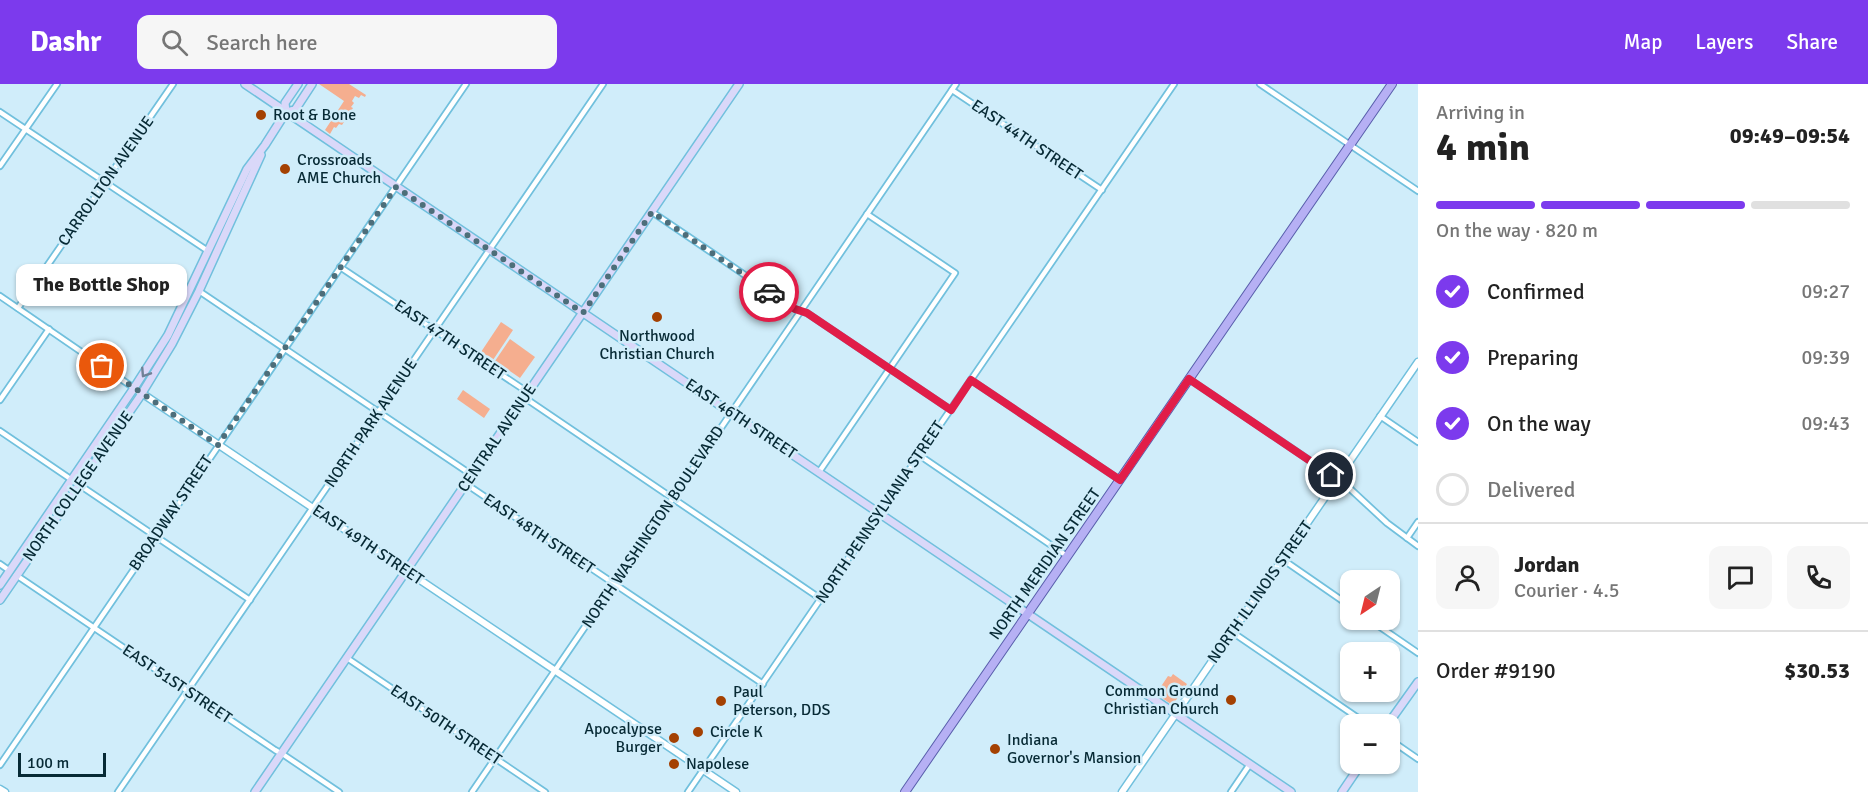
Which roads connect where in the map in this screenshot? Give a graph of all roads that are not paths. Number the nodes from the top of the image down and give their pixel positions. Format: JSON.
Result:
{"nodes":[{"id":1,"x":57,"y":84,"type":"edge"},
{"id":2,"x":173,"y":84,"type":"edge"},
{"id":3,"x":245,"y":84,"type":"edge"},
{"id":4,"x":298,"y":84,"type":"edge"},
{"id":5,"x":312,"y":84,"type":"edge"},
{"id":6,"x":466,"y":84,"type":"edge"},
{"id":7,"x":603,"y":84,"type":"edge"},
{"id":8,"x":739,"y":84,"type":"edge"},
{"id":9,"x":956,"y":84,"type":"edge"},
{"id":10,"x":1174,"y":84,"type":"edge"},
{"id":11,"x":1260,"y":84,"type":"edge"},
{"id":12,"x":1392,"y":84,"type":"edge"},
{"id":13,"x":952,"y":90,"type":"junction"},
{"id":14,"x":0,"y":111,"type":"edge"},
{"id":15,"x":286,"y":112,"type":"junction"},
{"id":16,"x":26,"y":129,"type":"junction"},
{"id":17,"x":265,"y":145,"type":"junction"},
{"id":18,"x":1350,"y":145,"type":"junction"},
{"id":19,"x":0,"y":166,"type":"edge"},
{"id":20,"x":105,"y":182,"type":"junction"},
{"id":21,"x":396,"y":187,"type":"junction"},
{"id":22,"x":1102,"y":190,"type":"junction"},
{"id":23,"x":1418,"y":190,"type":"edge"},
{"id":24,"x":652,"y":212,"type":"junction"},
{"id":25,"x":867,"y":214,"type":"junction"},
{"id":26,"x":489,"y":250,"type":"junction"},
{"id":27,"x":208,"y":251,"type":"junction"},
{"id":28,"x":340,"y":267,"type":"junction"},
{"id":29,"x":199,"y":291,"type":"junction"},
{"id":30,"x":0,"y":296,"type":"edge"},
{"id":31,"x":18,"y":308,"type":"junction"},
{"id":32,"x":802,"y":311,"type":"junction"},
{"id":33,"x":583,"y":313,"type":"junction"},
{"id":34,"x":49,"y":329,"type":"junction"},
{"id":35,"x":434,"y":330,"type":"junction"},
{"id":36,"x":284,"y":348,"type":"junction"},
{"id":37,"x":1418,"y":362,"type":"edge"},
{"id":38,"x":890,"y":368,"type":"junction"},
{"id":39,"x":1189,"y":379,"type":"junction"},
{"id":40,"x":971,"y":380,"type":"junction"},
{"id":41,"x":134,"y":388,"type":"junction"},
{"id":42,"x":142,"y":393,"type":"junction"},
{"id":43,"x":525,"y":398,"type":"junction"},
{"id":44,"x":0,"y":400,"type":"edge"},
{"id":45,"x":951,"y":410,"type":"junction"},
{"id":46,"x":379,"y":411,"type":"junction"},
{"id":47,"x":731,"y":413,"type":"junction"},
{"id":48,"x":1380,"y":416,"type":"junction"},
{"id":49,"x":0,"y":431,"type":"edge"},
{"id":50,"x":1418,"y":442,"type":"edge"},
{"id":51,"x":218,"y":445,"type":"junction"},
{"id":52,"x":920,"y":455,"type":"junction"},
{"id":53,"x":819,"y":472,"type":"junction"},
{"id":54,"x":472,"y":475,"type":"junction"},
{"id":55,"x":1337,"y":479,"type":"junction"},
{"id":56,"x":1120,"y":480,"type":"junction"},
{"id":57,"x":75,"y":482,"type":"junction"},
{"id":58,"x":466,"y":484,"type":"junction"},
{"id":59,"x":673,"y":499,"type":"junction"},
{"id":60,"x":312,"y":508,"type":"junction"},
{"id":61,"x":880,"y":513,"type":"junction"},
{"id":62,"x":1418,"y":522,"type":"edge"},
{"id":63,"x":156,"y":536,"type":"junction"},
{"id":64,"x":1407,"y":538,"type":"junction"},
{"id":65,"x":1418,"y":546,"type":"edge"},
{"id":66,"x":1067,"y":556,"type":"junction"},
{"id":67,"x":1282,"y":559,"type":"junction"},
{"id":68,"x":0,"y":564,"type":"edge"},
{"id":69,"x":407,"y":571,"type":"junction"},
{"id":70,"x":13,"y":573,"type":"junction"},
{"id":71,"x":614,"y":584,"type":"junction"},
{"id":72,"x":0,"y":585,"type":"edge"},
{"id":73,"x":821,"y":598,"type":"junction"},
{"id":74,"x":1340,"y":599,"type":"edge"},
{"id":75,"x":0,"y":600,"type":"edge"},
{"id":76,"x":250,"y":600,"type":"junction"},
{"id":77,"x":1028,"y":614,"type":"junction"},
{"id":78,"x":93,"y":628,"type":"junction"},
{"id":79,"x":1385,"y":630,"type":"edge"},
{"id":80,"x":1232,"y":632,"type":"junction"},
{"id":81,"x":1418,"y":653,"type":"edge"},
{"id":82,"x":347,"y":658,"type":"junction"},
{"id":83,"x":555,"y":671,"type":"junction"},
{"id":84,"x":1418,"y":681,"type":"edge"},
{"id":85,"x":763,"y":684,"type":"junction"},
{"id":86,"x":188,"y":691,"type":"junction"},
{"id":87,"x":1176,"y":713,"type":"junction"},
{"id":88,"x":1352,"y":714,"type":"edge"},
{"id":89,"x":1395,"y":714,"type":"edge"},
{"id":90,"x":1400,"y":747,"type":"edge"},
{"id":91,"x":281,"y":753,"type":"junction"},
{"id":92,"x":495,"y":758,"type":"junction"},
{"id":93,"x":1418,"y":759,"type":"edge"},
{"id":94,"x":1250,"y":764,"type":"junction"},
{"id":95,"x":0,"y":765,"type":"edge"},
{"id":96,"x":703,"y":770,"type":"junction"},
{"id":97,"x":1354,"y":774,"type":"edge"},
{"id":98,"x":0,"y":789,"type":"edge"},
{"id":99,"x":5,"y":792,"type":"edge"},
{"id":100,"x":118,"y":792,"type":"edge"},
{"id":101,"x":255,"y":792,"type":"edge"},
{"id":102,"x":339,"y":792,"type":"edge"},
{"id":103,"x":472,"y":792,"type":"edge"},
{"id":104,"x":546,"y":792,"type":"edge"},
{"id":105,"x":688,"y":792,"type":"edge"},
{"id":106,"x":736,"y":792,"type":"edge"},
{"id":107,"x":905,"y":792,"type":"edge"},
{"id":108,"x":1122,"y":792,"type":"edge"},
{"id":109,"x":1231,"y":792,"type":"edge"},
{"id":110,"x":1291,"y":792,"type":"edge"},
{"id":111,"x":1342,"y":792,"type":"edge"}],
"edges":[{"from":1,"to":16,"type":"street"},
{"from":2,"to":20,"type":"street","name":"CARROLLTON AVENUE"},
{"from":3,"to":15,"type":"main road","name":"EAST 46TH STREET"},
{"from":4,"to":15,"type":"main road","name":"NORTH COLLEGE AVENUE"},
{"from":5,"to":15,"type":"main road","name":"NORTH COLLEGE AVENUE"},
{"from":6,"to":21,"type":"street","name":"BROADWAY STREET"},
{"from":7,"to":26,"type":"street","name":"NORTH PARK AVENUE"},
{"from":8,"to":24,"type":"main road","name":"CENTRAL AVENUE"},
{"from":9,"to":13,"type":"street","name":"NORTH WASHINGTON BOULEVARD"},
{"from":10,"to":22,"type":"street","name":"NORTH PENNSYLVANIA STREET"},
{"from":11,"to":18,"type":"street"},
{"from":12,"to":18,"type":"main road","name":"NORTH MERIDIAN STREET"},
{"from":13,"to":22,"type":"street","name":"EAST 44TH STREET"},
{"from":13,"to":25,"type":"street","name":"NORTH WASHINGTON BOULEVARD"},
{"from":14,"to":16,"type":"street"},
{"from":15,"to":17,"type":"main road","name":"NORTH COLLEGE AVENUE"},
{"from":15,"to":21,"type":"main road","name":"EAST 46TH STREET"},
{"from":16,"to":19,"type":"street"},
{"from":16,"to":20,"type":"street"},
{"from":17,"to":27,"type":"main road","name":"NORTH COLLEGE AVENUE"},
{"from":17,"to":29,"type":"main road","name":"NORTH COLLEGE AVENUE"},
{"from":18,"to":23,"type":"street"},
{"from":18,"to":39,"type":"main road","name":"NORTH MERIDIAN STREET"},
{"from":20,"to":27,"type":"street"},
{"from":20,"to":31,"type":"street","name":"CARROLLTON AVENUE"},
{"from":21,"to":26,"type":"main road","name":"EAST 46TH STREET"},
{"from":21,"to":28,"type":"street","name":"BROADWAY STREET"},
{"from":22,"to":40,"type":"street","name":"NORTH PENNSYLVANIA STREET"},
{"from":24,"to":32,"type":"street"},
{"from":24,"to":33,"type":"main road","name":"CENTRAL AVENUE"},
{"from":25,"to":32,"type":"street","name":"NORTH WASHINGTON BOULEVARD"},
{"from":25,"to":38,"type":"street"},
{"from":26,"to":33,"type":"main road","name":"EAST 46TH STREET"},
{"from":26,"to":35,"type":"street","name":"NORTH PARK AVENUE"},
{"from":27,"to":41,"type":"main road","name":"NORTH COLLEGE AVENUE","one_way":true},
{"from":28,"to":35,"type":"street","name":"EAST 47TH STREET"},
{"from":28,"to":36,"type":"street","name":"BROADWAY STREET"},
{"from":29,"to":36,"type":"street","name":"EAST 48TH STREET"},
{"from":29,"to":42,"type":"main road","name":"NORTH COLLEGE AVENUE"},
{"from":30,"to":31,"type":"street","name":"EAST 49TH STREET"},
{"from":31,"to":34,"type":"street","name":"EAST 49TH STREET"},
{"from":32,"to":38,"type":"street"},
{"from":32,"to":47,"type":"street","name":"NORTH WASHINGTON BOULEVARD"},
{"from":33,"to":43,"type":"main road","name":"CENTRAL AVENUE"},
{"from":33,"to":47,"type":"main road","name":"EAST 46TH STREET"},
{"from":34,"to":41,"type":"street","name":"EAST 49TH STREET"},
{"from":34,"to":44,"type":"street"},
{"from":35,"to":43,"type":"street","name":"EAST 47TH STREET"},
{"from":35,"to":46,"type":"street","name":"NORTH PARK AVENUE"},
{"from":36,"to":46,"type":"street","name":"EAST 48TH STREET"},
{"from":36,"to":51,"type":"street","name":"BROADWAY STREET"},
{"from":37,"to":48,"type":"street","name":"NORTH ILLINOIS STREET"},
{"from":38,"to":45,"type":"street"},
{"from":38,"to":53,"type":"street"},
{"from":39,"to":55,"type":"street"},
{"from":39,"to":56,"type":"main road","name":"NORTH MERIDIAN STREET"},
{"from":40,"to":45,"type":"street","name":"NORTH PENNSYLVANIA STREET"},
{"from":40,"to":56,"type":"street"},
{"from":41,"to":42,"type":"street","name":"EAST 49TH STREET"},
{"from":41,"to":57,"type":"main road","name":"NORTH COLLEGE AVENUE"},
{"from":42,"to":51,"type":"street","name":"EAST 49TH STREET"},
{"from":42,"to":57,"type":"main road","name":"NORTH COLLEGE AVENUE"},
{"from":43,"to":54,"type":"main road","name":"CENTRAL AVENUE"},
{"from":43,"to":59,"type":"street","name":"EAST 47TH STREET"},
{"from":45,"to":52,"type":"street","name":"NORTH PENNSYLVANIA STREET"},
{"from":46,"to":54,"type":"street","name":"EAST 48TH STREET"},
{"from":46,"to":60,"type":"street","name":"NORTH PARK AVENUE"},
{"from":47,"to":53,"type":"main road","name":"EAST 46TH STREET"},
{"from":47,"to":59,"type":"street","name":"NORTH WASHINGTON BOULEVARD"},
{"from":48,"to":50,"type":"street"},
{"from":48,"to":55,"type":"street","name":"NORTH ILLINOIS STREET"},
{"from":49,"to":57,"type":"street"},
{"from":51,"to":60,"type":"street","name":"EAST 49TH STREET"},
{"from":51,"to":63,"type":"street","name":"BROADWAY STREET"},
{"from":52,"to":61,"type":"street","name":"NORTH PENNSYLVANIA STREET"},
{"from":52,"to":66,"type":"street"},
{"from":53,"to":61,"type":"main road","name":"EAST 46TH STREET"},
{"from":54,"to":58,"type":"main road","name":"CENTRAL AVENUE"},
{"from":55,"to":64,"type":"street"},
{"from":55,"to":67,"type":"street","name":"NORTH ILLINOIS STREET"},
{"from":56,"to":66,"type":"main road","name":"NORTH MERIDIAN STREET"},
{"from":57,"to":63,"type":"street"},
{"from":57,"to":70,"type":"main road","name":"NORTH COLLEGE AVENUE"},
{"from":58,"to":69,"type":"main road","name":"CENTRAL AVENUE"},
{"from":58,"to":71,"type":"street","name":"EAST 48TH STREET"},
{"from":59,"to":71,"type":"street","name":"NORTH WASHINGTON BOULEVARD"},
{"from":59,"to":73,"type":"street","name":"EAST 47TH STREET"},
{"from":60,"to":69,"type":"street","name":"EAST 49TH STREET"},
{"from":60,"to":76,"type":"street","name":"NORTH PARK AVENUE"},
{"from":61,"to":73,"type":"street","name":"NORTH PENNSYLVANIA STREET"},
{"from":61,"to":77,"type":"main road","name":"EAST 46TH STREET"},
{"from":62,"to":64,"type":"street"},
{"from":63,"to":76,"type":"street"},
{"from":63,"to":78,"type":"street","name":"BROADWAY STREET"},
{"from":64,"to":65,"type":"street"},
{"from":66,"to":77,"type":"main road","name":"NORTH MERIDIAN STREET"},
{"from":67,"to":74,"type":"street"},
{"from":67,"to":80,"type":"street","name":"NORTH ILLINOIS STREET"},
{"from":68,"to":70,"type":"street","name":"EAST 51ST STREET"},
{"from":69,"to":82,"type":"main road","name":"CENTRAL AVENUE"},
{"from":69,"to":83,"type":"street","name":"EAST 49TH STREET"},
{"from":70,"to":72,"type":"main road","name":"NORTH COLLEGE AVENUE"},
{"from":70,"to":75,"type":"main road","name":"NORTH COLLEGE AVENUE"},
{"from":70,"to":78,"type":"street","name":"EAST 51ST STREET"},
{"from":71,"to":83,"type":"street","name":"NORTH WASHINGTON BOULEVARD"},
{"from":71,"to":85,"type":"street","name":"EAST 48TH STREET"},
{"from":73,"to":85,"type":"street","name":"NORTH PENNSYLVANIA STREET"},
{"from":76,"to":86,"type":"street","name":"NORTH PARK AVENUE"},
{"from":77,"to":87,"type":"main road","name":"EAST 46TH STREET"},
{"from":77,"to":107,"type":"main road","name":"NORTH MERIDIAN STREET"},
{"from":78,"to":86,"type":"street","name":"EAST 51ST STREET"},
{"from":78,"to":95,"type":"street","name":"BROADWAY STREET"},
{"from":79,"to":81,"type":"street"},
{"from":80,"to":87,"type":"street","name":"NORTH ILLINOIS STREET"},
{"from":80,"to":88,"type":"street"},
{"from":82,"to":91,"type":"main road","name":"CENTRAL AVENUE"},
{"from":82,"to":92,"type":"street","name":"EAST 50TH STREET"},
{"from":83,"to":92,"type":"street","name":"NORTH WASHINGTON BOULEVARD"},
{"from":83,"to":96,"type":"street","name":"EAST 49TH STREET"},
{"from":84,"to":89,"type":"main road"},
{"from":85,"to":96,"type":"street","name":"NORTH PENNSYLVANIA STREET"},
{"from":86,"to":91,"type":"street","name":"EAST 51ST STREET"},
{"from":86,"to":100,"type":"street","name":"NORTH PARK AVENUE"},
{"from":87,"to":94,"type":"main road","name":"EAST 46TH STREET"},
{"from":87,"to":108,"type":"street","name":"NORTH ILLINOIS STREET"},
{"from":90,"to":93,"type":"street"},
{"from":91,"to":101,"type":"main road","name":"CENTRAL AVENUE"},
{"from":91,"to":102,"type":"street","name":"EAST 51ST STREET"},
{"from":92,"to":103,"type":"street","name":"NORTH WASHINGTON BOULEVARD"},
{"from":92,"to":104,"type":"street","name":"EAST 50TH STREET"},
{"from":94,"to":109,"type":"street"},
{"from":94,"to":110,"type":"main road","name":"EAST 46TH STREET"},
{"from":96,"to":105,"type":"street","name":"NORTH PENNSYLVANIA STREET"},
{"from":96,"to":106,"type":"street","name":"EAST 49TH STREET"},
{"from":97,"to":111,"type":"main road"},
{"from":98,"to":99,"type":"street"}]}
